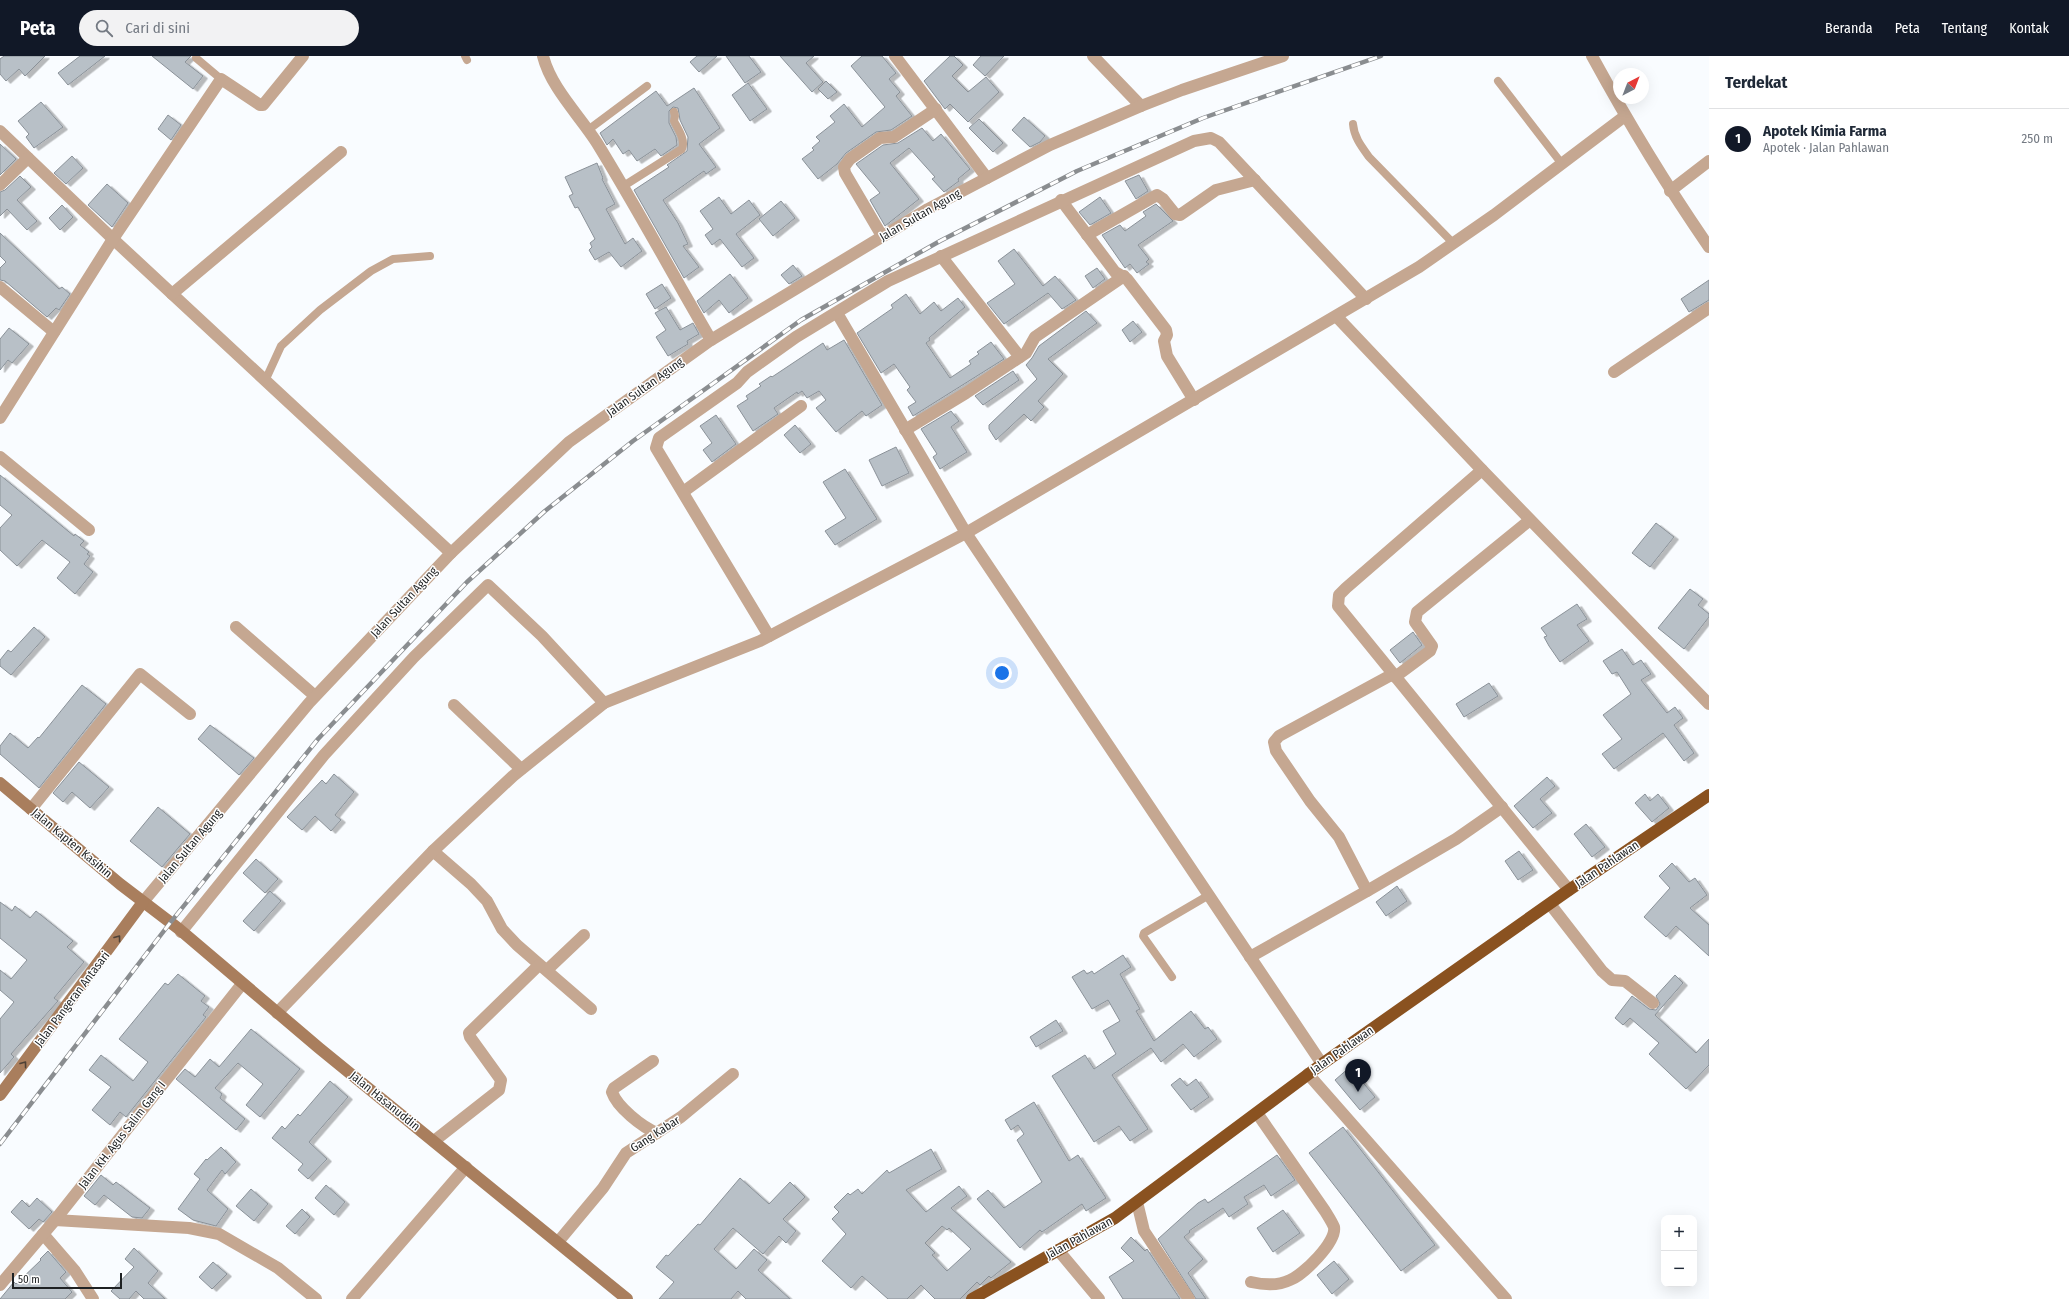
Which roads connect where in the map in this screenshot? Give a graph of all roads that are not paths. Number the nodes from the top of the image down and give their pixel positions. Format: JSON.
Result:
{"nodes":[{"id":1,"x":303,"y":56,"type":"edge"},
{"id":2,"x":543,"y":56,"type":"edge"},
{"id":3,"x":895,"y":56,"type":"edge"},
{"id":4,"x":1093,"y":56,"type":"edge"},
{"id":5,"x":1283,"y":56,"type":"edge"},
{"id":6,"x":1592,"y":56,"type":"edge"},
{"id":7,"x":196,"y":58,"type":"dead end"},
{"id":8,"x":221,"y":79,"type":"junction"},
{"id":9,"x":1498,"y":81,"type":"dead end"},
{"id":10,"x":647,"y":86,"type":"dead end"},
{"id":11,"x":1140,"y":106,"type":"junction"},
{"id":12,"x":936,"y":109,"type":"junction"},
{"id":13,"x":674,"y":112,"type":"dead end"},
{"id":14,"x":1625,"y":116,"type":"junction"},
{"id":15,"x":1353,"y":124,"type":"dead end"},
{"id":16,"x":0,"y":130,"type":"edge"},
{"id":17,"x":588,"y":130,"type":"junction"},
{"id":18,"x":341,"y":152,"type":"dead end"},
{"id":19,"x":28,"y":158,"type":"junction"},
{"id":20,"x":1709,"y":161,"type":"edge"},
{"id":21,"x":1562,"y":164,"type":"junction"},
{"id":22,"x":987,"y":178,"type":"junction"},
{"id":23,"x":1254,"y":180,"type":"junction"},
{"id":24,"x":0,"y":185,"type":"edge"},
{"id":25,"x":622,"y":187,"type":"junction"},
{"id":26,"x":1670,"y":191,"type":"junction"},
{"id":27,"x":1061,"y":200,"type":"junction"},
{"id":28,"x":1087,"y":235,"type":"junction"},
{"id":29,"x":882,"y":236,"type":"junction"},
{"id":30,"x":113,"y":240,"type":"junction"},
{"id":31,"x":1454,"y":244,"type":"junction"},
{"id":32,"x":1709,"y":247,"type":"edge"},
{"id":33,"x":430,"y":256,"type":"dead end"},
{"id":34,"x":941,"y":256,"type":"junction"},
{"id":35,"x":1124,"y":276,"type":"junction"},
{"id":36,"x":0,"y":287,"type":"edge"},
{"id":37,"x":172,"y":294,"type":"junction"},
{"id":38,"x":1366,"y":299,"type":"junction"},
{"id":39,"x":1709,"y":308,"type":"edge"},
{"id":40,"x":837,"y":314,"type":"junction"},
{"id":41,"x":1337,"y":317,"type":"junction"},
{"id":42,"x":54,"y":332,"type":"junction"},
{"id":43,"x":710,"y":340,"type":"junction"},
{"id":44,"x":1020,"y":357,"type":"junction"},
{"id":45,"x":1614,"y":372,"type":"dead end"},
{"id":46,"x":265,"y":381,"type":"junction"},
{"id":47,"x":1194,"y":400,"type":"junction"},
{"id":48,"x":801,"y":406,"type":"dead end"},
{"id":49,"x":0,"y":418,"type":"edge"},
{"id":50,"x":905,"y":430,"type":"junction"},
{"id":51,"x":0,"y":457,"type":"edge"},
{"id":52,"x":1482,"y":470,"type":"junction"},
{"id":53,"x":683,"y":492,"type":"junction"},
{"id":54,"x":1530,"y":520,"type":"junction"},
{"id":55,"x":89,"y":530,"type":"dead end"},
{"id":56,"x":966,"y":533,"type":"junction"},
{"id":57,"x":451,"y":553,"type":"junction"},
{"id":58,"x":236,"y":626,"type":"dead end"},
{"id":59,"x":764,"y":639,"type":"junction"},
{"id":60,"x":1394,"y":676,"type":"junction"},
{"id":61,"x":315,"y":696,"type":"junction"},
{"id":62,"x":604,"y":703,"type":"junction"},
{"id":63,"x":1709,"y":704,"type":"edge"},
{"id":64,"x":454,"y":705,"type":"dead end"},
{"id":65,"x":190,"y":714,"type":"dead end"},
{"id":66,"x":521,"y":770,"type":"junction"},
{"id":67,"x":0,"y":783,"type":"edge"},
{"id":68,"x":1709,"y":794,"type":"edge"},
{"id":69,"x":1502,"y":807,"type":"junction"},
{"id":70,"x":31,"y":809,"type":"junction"},
{"id":71,"x":432,"y":851,"type":"junction"},
{"id":72,"x":1569,"y":890,"type":"junction"},
{"id":73,"x":1367,"y":891,"type":"junction"},
{"id":74,"x":1209,"y":895,"type":"junction"},
{"id":75,"x":143,"y":902,"type":"junction"},
{"id":76,"x":1550,"y":904,"type":"junction"},
{"id":77,"x":181,"y":932,"type":"junction"},
{"id":78,"x":584,"y":935,"type":"dead end"},
{"id":79,"x":1250,"y":957,"type":"junction"},
{"id":80,"x":543,"y":968,"type":"junction"},
{"id":81,"x":1172,"y":977,"type":"dead end"},
{"id":82,"x":242,"y":984,"type":"junction"},
{"id":83,"x":1653,"y":1003,"type":"dead end"},
{"id":84,"x":592,"y":1009,"type":"dead end"},
{"id":85,"x":277,"y":1013,"type":"junction"},
{"id":86,"x":653,"y":1061,"type":"dead end"},
{"id":87,"x":1322,"y":1064,"type":"junction"},
{"id":88,"x":733,"y":1074,"type":"dead end"},
{"id":89,"x":1308,"y":1074,"type":"junction"},
{"id":90,"x":0,"y":1095,"type":"edge"},
{"id":91,"x":1257,"y":1113,"type":"junction"},
{"id":92,"x":657,"y":1133,"type":"junction"},
{"id":93,"x":434,"y":1141,"type":"junction"},
{"id":94,"x":466,"y":1167,"type":"junction"},
{"id":95,"x":1133,"y":1204,"type":"junction"},
{"id":96,"x":55,"y":1220,"type":"junction"},
{"id":97,"x":43,"y":1234,"type":"junction"},
{"id":98,"x":558,"y":1242,"type":"junction"},
{"id":99,"x":1058,"y":1250,"type":"junction"},
{"id":100,"x":1251,"y":1282,"type":"dead end"},
{"id":101,"x":0,"y":1285,"type":"edge"},
{"id":102,"x":93,"y":1299,"type":"edge"},
{"id":103,"x":316,"y":1299,"type":"edge"},
{"id":104,"x":352,"y":1299,"type":"edge"},
{"id":105,"x":627,"y":1299,"type":"edge"},
{"id":106,"x":972,"y":1299,"type":"edge"},
{"id":107,"x":1099,"y":1299,"type":"edge"},
{"id":108,"x":1189,"y":1299,"type":"edge"},
{"id":109,"x":1506,"y":1299,"type":"edge"}],
"edges":[{"from":1,"to":8,"type":"street"},
{"from":2,"to":17,"type":"street"},
{"from":3,"to":12,"type":"street"},
{"from":4,"to":11,"type":"street"},
{"from":5,"to":11,"type":"street","name":"Jalan Sultan Agung"},
{"from":6,"to":14,"type":"street"},
{"from":7,"to":8,"type":"lane"},
{"from":8,"to":30,"type":"street"},
{"from":9,"to":21,"type":"lane"},
{"from":10,"to":17,"type":"lane"},
{"from":11,"to":22,"type":"street","name":"Jalan Sultan Agung"},
{"from":12,"to":22,"type":"street"},
{"from":12,"to":29,"type":"street"},
{"from":13,"to":25,"type":"lane"},
{"from":14,"to":21,"type":"street"},
{"from":14,"to":26,"type":"street"},
{"from":15,"to":31,"type":"lane"},
{"from":16,"to":19,"type":"street"},
{"from":17,"to":25,"type":"street"},
{"from":18,"to":37,"type":"street"},
{"from":19,"to":24,"type":"street"},
{"from":19,"to":30,"type":"street"},
{"from":20,"to":26,"type":"street"},
{"from":21,"to":31,"type":"street"},
{"from":22,"to":29,"type":"street","name":"Jalan Sultan Agung"},
{"from":23,"to":27,"type":"street"},
{"from":23,"to":28,"type":"street"},
{"from":23,"to":38,"type":"street"},
{"from":25,"to":43,"type":"street"},
{"from":26,"to":32,"type":"street"},
{"from":27,"to":28,"type":"street"},
{"from":27,"to":34,"type":"street"},
{"from":28,"to":35,"type":"street"},
{"from":29,"to":43,"type":"street","name":"Jalan Sultan Agung"},
{"from":30,"to":37,"type":"street"},
{"from":30,"to":42,"type":"street"},
{"from":31,"to":38,"type":"street"},
{"from":33,"to":46,"type":"lane"},
{"from":34,"to":40,"type":"street"},
{"from":34,"to":44,"type":"street"},
{"from":35,"to":44,"type":"street"},
{"from":35,"to":47,"type":"street"},
{"from":36,"to":42,"type":"street"},
{"from":37,"to":46,"type":"street"},
{"from":38,"to":41,"type":"street"},
{"from":39,"to":45,"type":"street"},
{"from":40,"to":50,"type":"street"},
{"from":40,"to":53,"type":"street"},
{"from":41,"to":47,"type":"street"},
{"from":41,"to":52,"type":"street"},
{"from":42,"to":49,"type":"street"},
{"from":43,"to":57,"type":"street","name":"Jalan Sultan Agung"},
{"from":44,"to":50,"type":"street"},
{"from":46,"to":57,"type":"street"},
{"from":47,"to":56,"type":"street"},
{"from":48,"to":53,"type":"street"},
{"from":50,"to":56,"type":"street"},
{"from":51,"to":55,"type":"street"},
{"from":52,"to":54,"type":"street"},
{"from":52,"to":60,"type":"street"},
{"from":53,"to":59,"type":"street"},
{"from":54,"to":60,"type":"street"},
{"from":54,"to":63,"type":"street"},
{"from":56,"to":59,"type":"street"},
{"from":56,"to":74,"type":"street"},
{"from":57,"to":61,"type":"street","name":"Jalan Sultan Agung"},
{"from":58,"to":61,"type":"street"},
{"from":59,"to":62,"type":"street"},
{"from":60,"to":69,"type":"street"},
{"from":60,"to":73,"type":"street"},
{"from":61,"to":75,"type":"street","name":"Jalan Sultan Agung"},
{"from":62,"to":66,"type":"street"},
{"from":62,"to":77,"type":"street"},
{"from":64,"to":66,"type":"street"},
{"from":65,"to":70,"type":"street"},
{"from":66,"to":71,"type":"street"},
{"from":67,"to":70,"type":"main road","name":"Jalan Kapten Kasihin"},
{"from":68,"to":72,"type":"highway","name":"Jalan Pahlawan"},
{"from":69,"to":72,"type":"street"},
{"from":69,"to":73,"type":"street"},
{"from":70,"to":75,"type":"main road","name":"Jalan Kapten Kasihin"},
{"from":71,"to":80,"type":"street"},
{"from":71,"to":85,"type":"street"},
{"from":72,"to":76,"type":"highway","name":"Jalan Pahlawan"},
{"from":73,"to":79,"type":"street"},
{"from":74,"to":79,"type":"street"},
{"from":74,"to":81,"type":"lane"},
{"from":75,"to":77,"type":"main road","name":"Jalan Hasanuddin"},
{"from":90,"to":75,"type":"main road","name":"Jalan Pangeran Antasari","one_way":true},
{"from":76,"to":83,"type":"street"},
{"from":76,"to":87,"type":"highway","name":"Jalan Pahlawan"},
{"from":77,"to":82,"type":"main road","name":"Jalan Hasanuddin"},
{"from":78,"to":80,"type":"street"},
{"from":79,"to":87,"type":"street"},
{"from":80,"to":84,"type":"street"},
{"from":80,"to":93,"type":"street"},
{"from":82,"to":85,"type":"main road","name":"Jalan Hasanuddin"},
{"from":82,"to":96,"type":"street","name":"Jalan KH. Agus Salim Gang I"},
{"from":85,"to":93,"type":"main road","name":"Jalan Hasanuddin"},
{"from":86,"to":92,"type":"street"},
{"from":87,"to":89,"type":"highway","name":"Jalan Pahlawan"},
{"from":88,"to":92,"type":"street","name":"Gang Kabar"},
{"from":89,"to":91,"type":"highway","name":"Jalan Pahlawan"},
{"from":89,"to":109,"type":"street"},
{"from":91,"to":95,"type":"highway","name":"Jalan Pahlawan"},
{"from":91,"to":100,"type":"street"},
{"from":92,"to":98,"type":"street","name":"Gang Kabar"},
{"from":93,"to":94,"type":"main road","name":"Jalan Hasanuddin"},
{"from":94,"to":98,"type":"main road","name":"Jalan Hasanuddin"},
{"from":94,"to":104,"type":"street"},
{"from":95,"to":99,"type":"highway","name":"Jalan Pahlawan"},
{"from":95,"to":108,"type":"street"},
{"from":96,"to":97,"type":"street","name":"Jalan KH. Agus Salim Gang I"},
{"from":96,"to":103,"type":"street"},
{"from":97,"to":101,"type":"street","name":"Jalan KH. Agus Salim Gang I"},
{"from":97,"to":102,"type":"street"},
{"from":98,"to":105,"type":"main road","name":"Jalan Hasanuddin"},
{"from":99,"to":106,"type":"highway","name":"Jalan Pahlawan"},
{"from":99,"to":107,"type":"street"}]}
